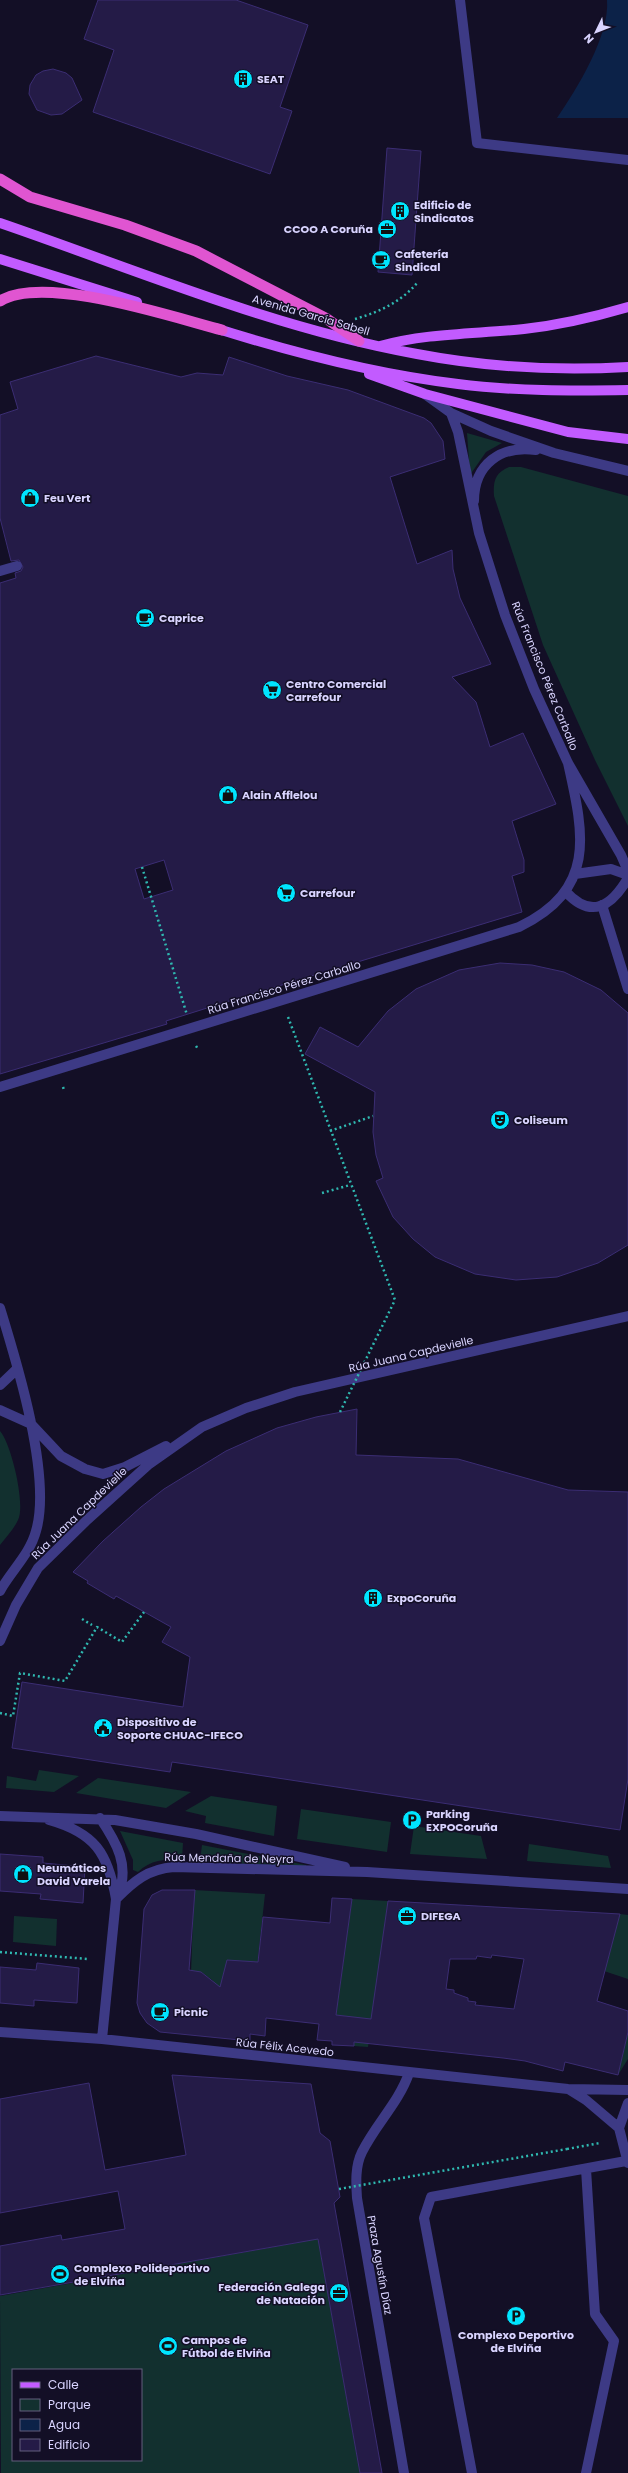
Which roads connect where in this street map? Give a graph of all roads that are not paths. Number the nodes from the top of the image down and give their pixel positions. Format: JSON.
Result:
{"nodes":[{"id":1,"x":460,"y":0,"type":"edge"},
{"id":2,"x":628,"y":160,"type":"edge"},
{"id":3,"x":0,"y":179,"type":"edge"},
{"id":4,"x":0,"y":223,"type":"edge"},
{"id":5,"x":0,"y":259,"type":"edge"},
{"id":6,"x":0,"y":301,"type":"edge"},
{"id":7,"x":628,"y":307,"type":"edge"},
{"id":8,"x":222,"y":330,"type":"junction"},
{"id":9,"x":359,"y":341,"type":"junction"},
{"id":10,"x":378,"y":346,"type":"junction"},
{"id":11,"x":347,"y":365,"type":"junction"},
{"id":12,"x":628,"y":367,"type":"edge"},
{"id":13,"x":628,"y":390,"type":"edge"},
{"id":14,"x":425,"y":394,"type":"junction"},
{"id":15,"x":451,"y":413,"type":"junction"},
{"id":16,"x":628,"y":439,"type":"edge"},
{"id":17,"x":554,"y":453,"type":"junction"},
{"id":18,"x":628,"y":471,"type":"edge"},
{"id":19,"x":474,"y":513,"type":"junction"},
{"id":20,"x":17,"y":566,"type":"dead end"},
{"id":21,"x":0,"y":571,"type":"edge"},
{"id":22,"x":568,"y":764,"type":"junction"},
{"id":23,"x":628,"y":871,"type":"edge"},
{"id":24,"x":575,"y":874,"type":"junction"},
{"id":25,"x":628,"y":875,"type":"edge"},
{"id":26,"x":628,"y":878,"type":"edge"},
{"id":27,"x":566,"y":892,"type":"junction"},
{"id":28,"x":602,"y":905,"type":"junction"},
{"id":29,"x":628,"y":989,"type":"edge"},
{"id":30,"x":0,"y":1087,"type":"edge"},
{"id":31,"x":0,"y":1308,"type":"edge"},
{"id":32,"x":628,"y":1316,"type":"edge"},
{"id":33,"x":17,"y":1369,"type":"junction"},
{"id":34,"x":0,"y":1385,"type":"edge"},
{"id":35,"x":0,"y":1410,"type":"edge"},
{"id":36,"x":31,"y":1424,"type":"junction"},
{"id":37,"x":202,"y":1427,"type":"junction"},
{"id":38,"x":0,"y":1591,"type":"edge"},
{"id":39,"x":0,"y":1641,"type":"edge"},
{"id":40,"x":0,"y":1816,"type":"edge"},
{"id":41,"x":36,"y":1817,"type":"junction"},
{"id":42,"x":100,"y":1818,"type":"junction"},
{"id":43,"x":367,"y":1872,"type":"junction"},
{"id":44,"x":628,"y":1889,"type":"edge"},
{"id":45,"x":116,"y":1899,"type":"junction"},
{"id":46,"x":0,"y":2032,"type":"edge"},
{"id":47,"x":102,"y":2039,"type":"junction"},
{"id":48,"x":410,"y":2072,"type":"junction"},
{"id":49,"x":568,"y":2089,"type":"junction"},
{"id":50,"x":628,"y":2090,"type":"edge"},
{"id":51,"x":628,"y":2103,"type":"edge"},
{"id":52,"x":619,"y":2128,"type":"junction"},
{"id":53,"x":627,"y":2162,"type":"edge"},
{"id":54,"x":586,"y":2168,"type":"junction"},
{"id":55,"x":404,"y":2473,"type":"edge"},
{"id":56,"x":472,"y":2473,"type":"edge"},
{"id":57,"x":586,"y":2473,"type":"edge"}],
"edges":[{"from":1,"to":2,"type":"street"},
{"from":3,"to":9,"type":"highway"},
{"from":4,"to":9,"type":"main road","name":"Avenida García Sabell"},
{"from":5,"to":8,"type":"main road"},
{"from":6,"to":8,"type":"highway"},
{"from":7,"to":10,"type":"main road"},
{"from":8,"to":11,"type":"main road"},
{"from":9,"to":10,"type":"main road","name":"Avenida García Sabell"},
{"from":10,"to":12,"type":"main road","name":"Avenida García Sabell"},
{"from":11,"to":13,"type":"main road"},
{"from":11,"to":14,"type":"main road"},
{"from":14,"to":15,"type":"street"},
{"from":14,"to":16,"type":"main road"},
{"from":15,"to":17,"type":"street"},
{"from":15,"to":19,"type":"street","name":"Rúa Francisco Pérez Carballo"},
{"from":17,"to":18,"type":"street"},
{"from":17,"to":19,"type":"street"},
{"from":19,"to":22,"type":"street","name":"Rúa Francisco Pérez Carballo"},
{"from":20,"to":21,"type":"street"},
{"from":22,"to":23,"type":"street","name":"Rúa Francisco Pérez Carballo"},
{"from":22,"to":24,"type":"street","name":"Rúa Francisco Pérez Carballo"},
{"from":24,"to":25,"type":"street"},
{"from":24,"to":27,"type":"street","name":"Rúa Francisco Pérez Carballo"},
{"from":26,"to":28,"type":"street"},
{"from":27,"to":28,"type":"street"},
{"from":27,"to":30,"type":"street","name":"Rúa Francisco Pérez Carballo"},
{"from":28,"to":29,"type":"street"},
{"from":31,"to":33,"type":"street"},
{"from":32,"to":37,"type":"street","name":"Rúa Juana Capdevielle"},
{"from":33,"to":34,"type":"street"},
{"from":33,"to":36,"type":"street"},
{"from":35,"to":36,"type":"street","name":"Rúa Juana Capdevielle"},
{"from":36,"to":37,"type":"street","name":"Rúa Juana Capdevielle"},
{"from":36,"to":38,"type":"street","name":"Rúa Juana Capdevielle"},
{"from":37,"to":39,"type":"street","name":"Rúa Juana Capdevielle"},
{"from":40,"to":41,"type":"street","name":"Rúa Mendaña de Neyra"},
{"from":41,"to":42,"type":"street","name":"Rúa Mendaña de Neyra"},
{"from":41,"to":45,"type":"street"},
{"from":42,"to":43,"type":"street","name":"Rúa Mendaña de Neyra"},
{"from":42,"to":45,"type":"street"},
{"from":43,"to":44,"type":"street","name":"Rúa Mendaña de Neyra"},
{"from":43,"to":45,"type":"street","name":"Rúa Mendaña de Neyra"},
{"from":45,"to":47,"type":"street"},
{"from":46,"to":47,"type":"street","name":"Rúa Félix Acevedo"},
{"from":47,"to":48,"type":"street","name":"Rúa Félix Acevedo"},
{"from":48,"to":49,"type":"street","name":"Rúa Félix Acevedo"},
{"from":48,"to":55,"type":"street","name":"Praza Agustín Díaz"},
{"from":49,"to":50,"type":"street","name":"Rúa Félix Acevedo"},
{"from":49,"to":52,"type":"street","name":"Rúa Félix Acevedo"},
{"from":51,"to":52,"type":"street"},
{"from":52,"to":53,"type":"street"},
{"from":53,"to":54,"type":"street"},
{"from":54,"to":56,"type":"street"},
{"from":54,"to":57,"type":"street"}]}
